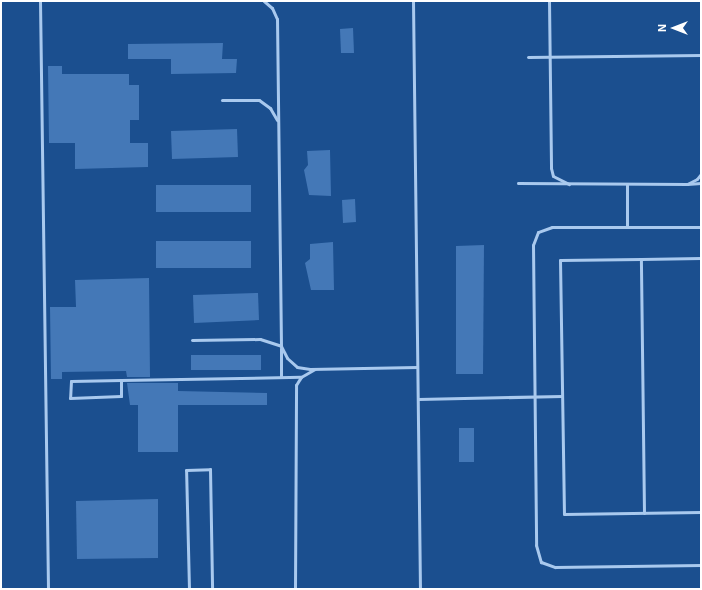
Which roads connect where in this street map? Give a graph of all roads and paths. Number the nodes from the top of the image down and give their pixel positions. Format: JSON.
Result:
{"nodes":[{"id":1,"x":40,"y":1,"type":"edge"},
{"id":2,"x":264,"y":1,"type":"edge"},
{"id":3,"x":413,"y":1,"type":"edge"},
{"id":4,"x":549,"y":1,"type":"edge"},
{"id":5,"x":550,"y":55,"type":"junction"},
{"id":6,"x":701,"y":55,"type":"edge"},
{"id":7,"x":528,"y":57,"type":"dead end"},
{"id":8,"x":222,"y":100,"type":"dead end"},
{"id":9,"x":278,"y":121,"type":"junction"},
{"id":10,"x":701,"y":174,"type":"edge"},
{"id":11,"x":518,"y":183,"type":"dead end"},
{"id":12,"x":701,"y":183,"type":"edge"},
{"id":13,"x":569,"y":184,"type":"junction"},
{"id":14,"x":627,"y":184,"type":"junction"},
{"id":15,"x":687,"y":184,"type":"junction"},
{"id":16,"x":627,"y":227,"type":"junction"},
{"id":17,"x":701,"y":227,"type":"edge"},
{"id":18,"x":701,"y":258,"type":"edge"},
{"id":19,"x":641,"y":259,"type":"junction"},
{"id":20,"x":192,"y":340,"type":"dead end"},
{"id":21,"x":281,"y":346,"type":"junction"},
{"id":22,"x":417,"y":367,"type":"junction"},
{"id":23,"x":315,"y":369,"type":"junction"},
{"id":24,"x":281,"y":377,"type":"junction"},
{"id":25,"x":301,"y":377,"type":"junction"},
{"id":26,"x":121,"y":380,"type":"junction"},
{"id":27,"x":534,"y":396,"type":"junction"},
{"id":28,"x":562,"y":396,"type":"junction"},
{"id":29,"x":418,"y":399,"type":"junction"},
{"id":30,"x":701,"y":512,"type":"edge"},
{"id":31,"x":644,"y":513,"type":"junction"},
{"id":32,"x":701,"y":565,"type":"edge"},
{"id":33,"x":48,"y":589,"type":"edge"},
{"id":34,"x":189,"y":589,"type":"edge"},
{"id":35,"x":212,"y":589,"type":"edge"},
{"id":36,"x":295,"y":589,"type":"edge"},
{"id":37,"x":420,"y":589,"type":"edge"}],
"edges":[{"from":1,"to":33,"type":"lane"},
{"from":2,"to":9,"type":"lane"},
{"from":3,"to":22,"type":"lane"},
{"from":4,"to":5,"type":"lane"},
{"from":5,"to":6,"type":"lane"},
{"from":5,"to":7,"type":"lane"},
{"from":5,"to":13,"type":"lane"},
{"from":8,"to":9,"type":"lane"},
{"from":9,"to":21,"type":"lane"},
{"from":10,"to":15,"type":"lane"},
{"from":11,"to":13,"type":"lane"},
{"from":12,"to":15,"type":"lane"},
{"from":13,"to":14,"type":"lane"},
{"from":14,"to":15,"type":"lane"},
{"from":14,"to":16,"type":"lane"},
{"from":16,"to":17,"type":"lane"},
{"from":16,"to":27,"type":"lane"},
{"from":18,"to":19,"type":"lane"},
{"from":19,"to":28,"type":"lane"},
{"from":19,"to":31,"type":"lane"},
{"from":20,"to":21,"type":"lane"},
{"from":21,"to":23,"type":"lane"},
{"from":21,"to":24,"type":"lane"},
{"from":22,"to":23,"type":"lane"},
{"from":22,"to":29,"type":"lane"},
{"from":23,"to":25,"type":"lane"},
{"from":24,"to":25,"type":"lane"},
{"from":24,"to":26,"type":"lane"},
{"from":25,"to":36,"type":"lane"},
{"from":26,"to":26,"type":"lane"},
{"from":27,"to":28,"type":"lane"},
{"from":27,"to":29,"type":"lane"},
{"from":27,"to":32,"type":"lane"},
{"from":28,"to":31,"type":"lane"},
{"from":29,"to":37,"type":"lane"},
{"from":30,"to":31,"type":"lane"},
{"from":34,"to":35,"type":"lane"}]}
